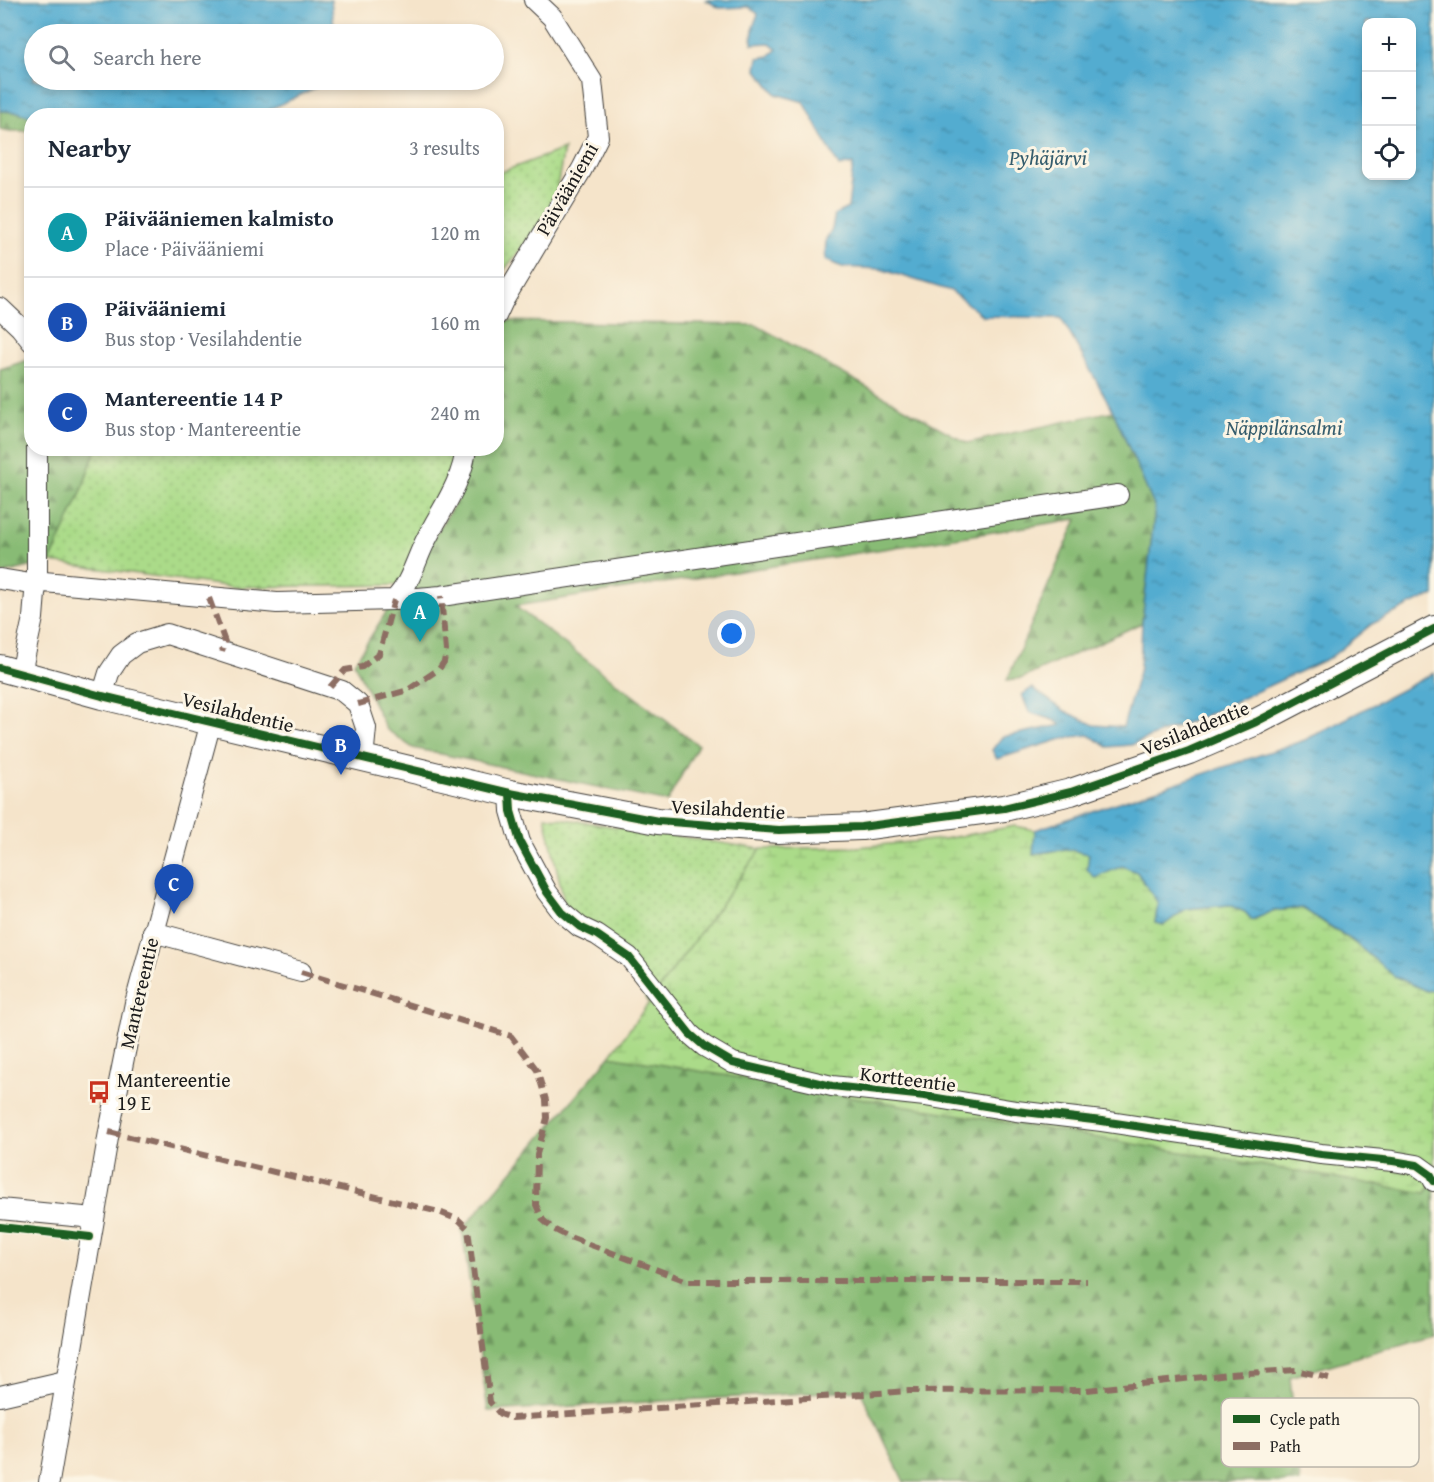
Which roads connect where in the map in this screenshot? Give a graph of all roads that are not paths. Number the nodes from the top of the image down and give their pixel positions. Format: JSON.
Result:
{"nodes":[{"id":1,"x":534,"y":0,"type":"edge"},
{"id":2,"x":504,"y":299,"type":"edge"},
{"id":3,"x":0,"y":308,"type":"edge"},
{"id":4,"x":24,"y":332,"type":"edge"},
{"id":5,"x":37,"y":456,"type":"edge"},
{"id":6,"x":465,"y":456,"type":"edge"},
{"id":7,"x":1118,"y":495,"type":"dead end"},
{"id":8,"x":0,"y":579,"type":"edge"},
{"id":9,"x":37,"y":585,"type":"junction"},
{"id":10,"x":394,"y":600,"type":"junction"},
{"id":11,"x":1434,"y":629,"type":"edge"},
{"id":12,"x":10,"y":670,"type":"edge"},
{"id":13,"x":102,"y":696,"type":"junction"},
{"id":14,"x":211,"y":722,"type":"junction"},
{"id":15,"x":363,"y":759,"type":"junction"},
{"id":16,"x":510,"y":793,"type":"junction"},
{"id":17,"x":153,"y":932,"type":"junction"},
{"id":18,"x":301,"y":972,"type":"dead end"},
{"id":19,"x":1434,"y":1181,"type":"edge"},
{"id":20,"x":0,"y":1209,"type":"edge"},
{"id":21,"x":94,"y":1218,"type":"junction"},
{"id":22,"x":65,"y":1381,"type":"junction"},
{"id":23,"x":0,"y":1396,"type":"edge"},
{"id":24,"x":49,"y":1482,"type":"edge"}],
"edges":[{"from":1,"to":2,"type":"street","name":"Päivääniemi"},
{"from":3,"to":4,"type":"street"},
{"from":5,"to":9,"type":"street"},
{"from":6,"to":10,"type":"street"},
{"from":7,"to":10,"type":"street"},
{"from":8,"to":9,"type":"street"},
{"from":9,"to":10,"type":"street"},
{"from":9,"to":12,"type":"street"},
{"from":11,"to":16,"type":"main road","name":"Vesilahdentie"},
{"from":12,"to":13,"type":"main road","name":"Vesilahdentie"},
{"from":13,"to":14,"type":"main road","name":"Vesilahdentie"},
{"from":13,"to":15,"type":"street"},
{"from":14,"to":15,"type":"main road","name":"Vesilahdentie"},
{"from":14,"to":17,"type":"street","name":"Mantereentie"},
{"from":15,"to":16,"type":"main road","name":"Vesilahdentie"},
{"from":16,"to":19,"type":"street","name":"Kortteentie"},
{"from":17,"to":18,"type":"street"},
{"from":17,"to":21,"type":"street","name":"Mantereentie"},
{"from":20,"to":21,"type":"street"},
{"from":21,"to":22,"type":"street","name":"Mantereentie"},
{"from":22,"to":23,"type":"street"},
{"from":22,"to":24,"type":"street","name":"Mantereentie"}]}
